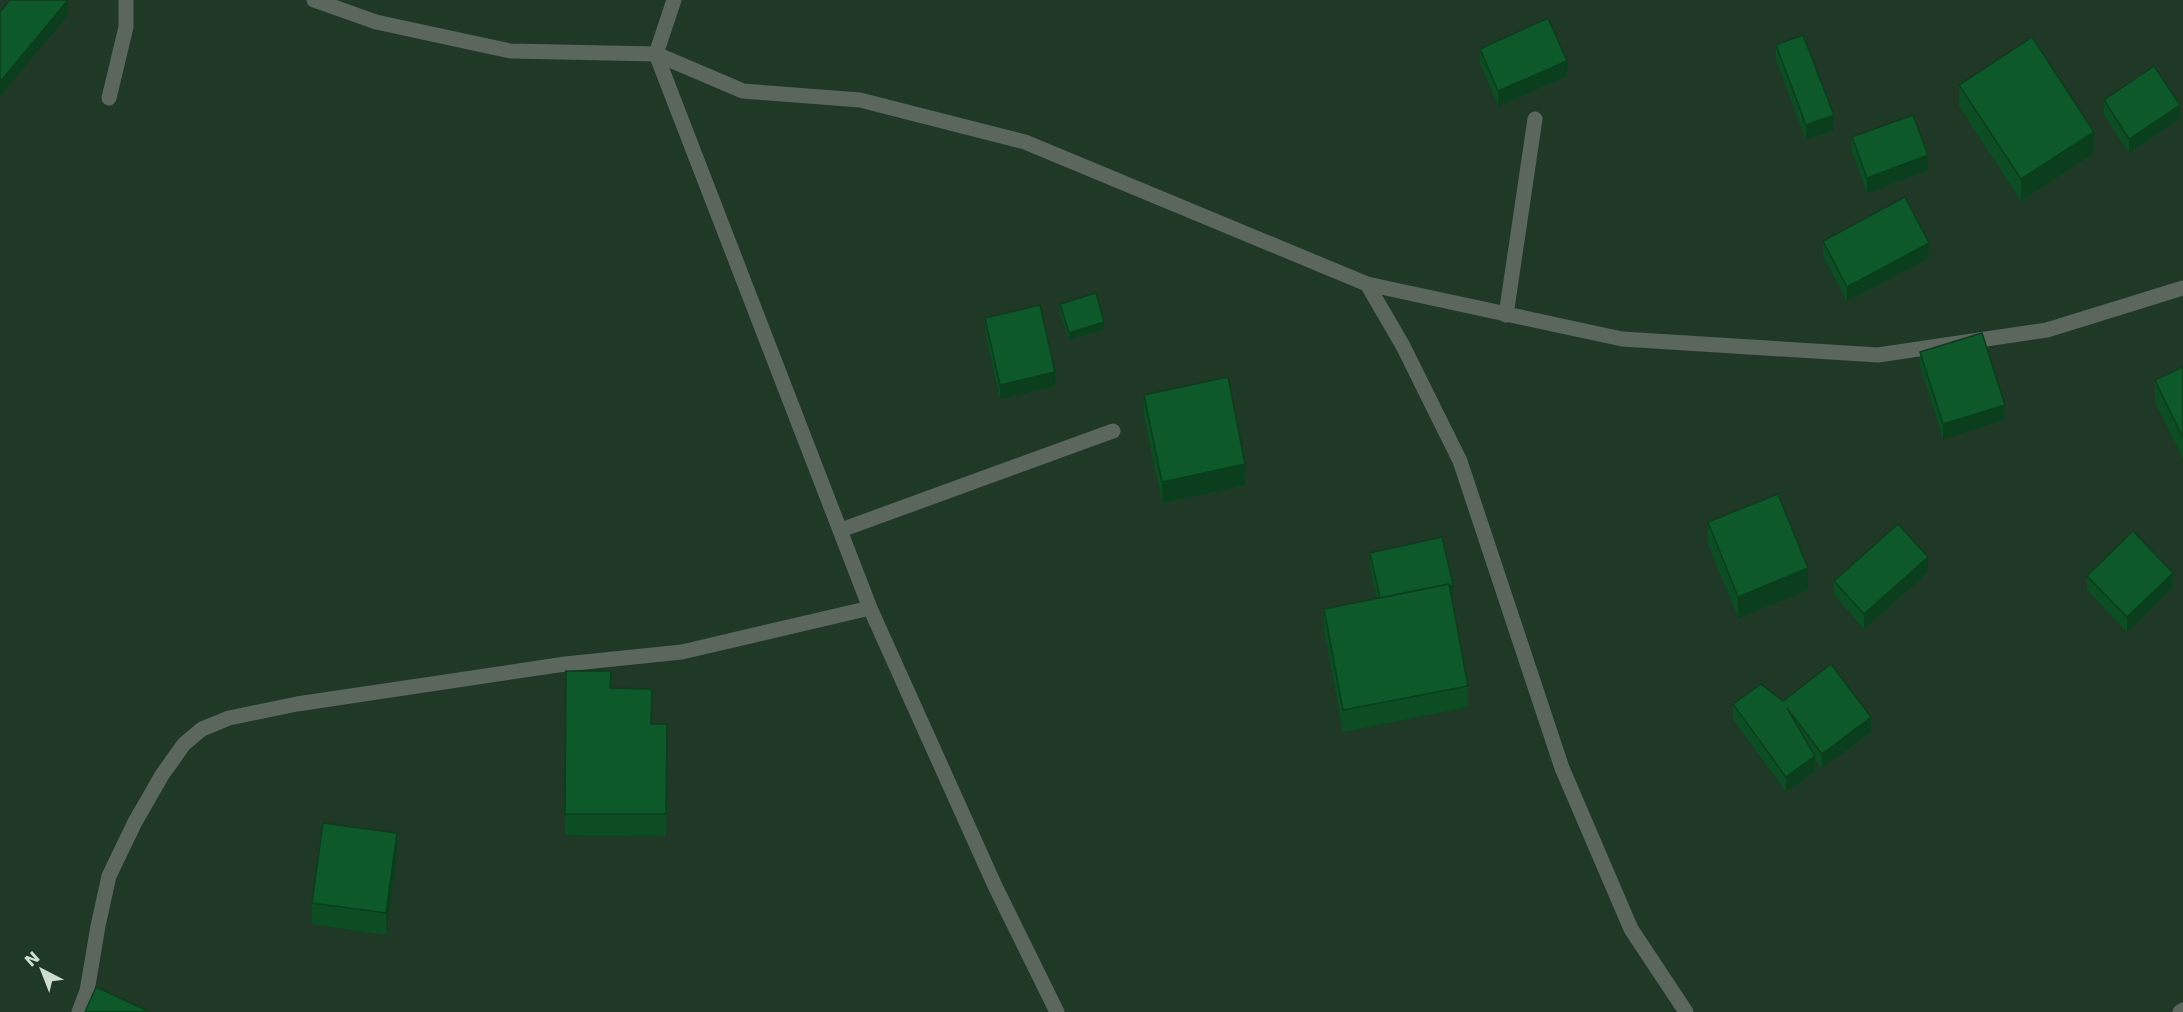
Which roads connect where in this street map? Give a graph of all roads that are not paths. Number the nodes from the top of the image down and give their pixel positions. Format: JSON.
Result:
{"nodes":[{"id":1,"x":126,"y":0,"type":"edge"},
{"id":2,"x":314,"y":0,"type":"edge"},
{"id":3,"x":674,"y":0,"type":"edge"},
{"id":4,"x":656,"y":54,"type":"junction"},
{"id":5,"x":109,"y":98,"type":"dead end"},
{"id":6,"x":1535,"y":119,"type":"dead end"},
{"id":7,"x":1367,"y":284,"type":"junction"},
{"id":8,"x":2183,"y":288,"type":"edge"},
{"id":9,"x":1506,"y":315,"type":"junction"},
{"id":10,"x":1113,"y":430,"type":"dead end"},
{"id":11,"x":841,"y":530,"type":"junction"},
{"id":12,"x":870,"y":608,"type":"junction"},
{"id":13,"x":79,"y":1012,"type":"edge"},
{"id":14,"x":1057,"y":1012,"type":"edge"},
{"id":15,"x":1686,"y":1012,"type":"edge"}],
"edges":[{"from":1,"to":5,"type":"street"},
{"from":2,"to":4,"type":"street"},
{"from":3,"to":4,"type":"street"},
{"from":4,"to":7,"type":"street"},
{"from":4,"to":11,"type":"street"},
{"from":6,"to":9,"type":"street"},
{"from":7,"to":9,"type":"street"},
{"from":7,"to":15,"type":"street"},
{"from":8,"to":9,"type":"street"},
{"from":10,"to":11,"type":"street"},
{"from":11,"to":12,"type":"street"},
{"from":12,"to":13,"type":"street"},
{"from":12,"to":14,"type":"street"}]}
